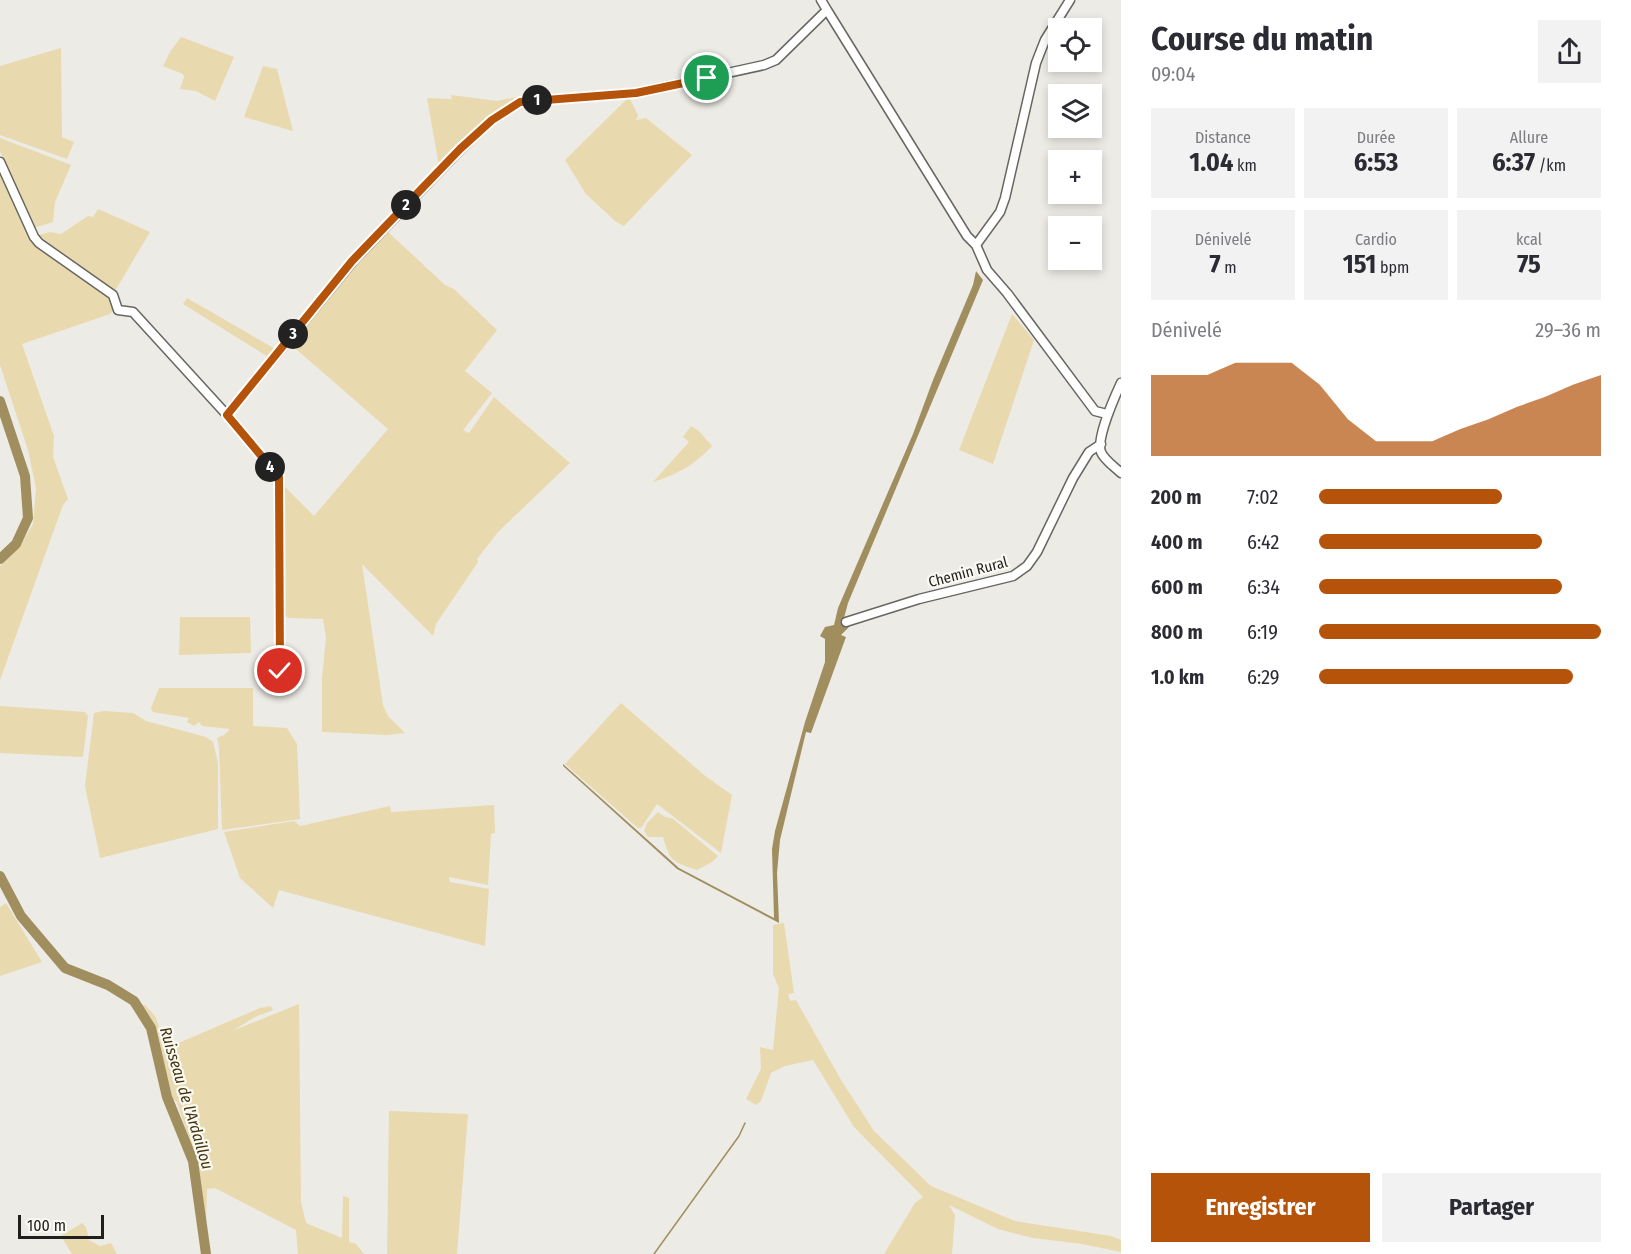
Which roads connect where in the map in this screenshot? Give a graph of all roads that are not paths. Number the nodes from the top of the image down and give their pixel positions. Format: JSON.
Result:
{"nodes":[{"id":1,"x":821,"y":0,"type":"edge"},
{"id":2,"x":1070,"y":0,"type":"edge"},
{"id":3,"x":827,"y":10,"type":"junction"},
{"id":4,"x":0,"y":162,"type":"edge"},
{"id":5,"x":976,"y":245,"type":"junction"},
{"id":6,"x":1121,"y":383,"type":"edge"},
{"id":7,"x":1107,"y":414,"type":"junction"},
{"id":8,"x":227,"y":415,"type":"junction"},
{"id":9,"x":1101,"y":444,"type":"junction"},
{"id":10,"x":1121,"y":473,"type":"edge"},
{"id":11,"x":846,"y":622,"type":"dead end"},
{"id":12,"x":280,"y":671,"type":"dead end"}],
"edges":[{"from":1,"to":3,"type":"street"},
{"from":2,"to":5,"type":"street"},
{"from":3,"to":5,"type":"street"},
{"from":3,"to":8,"type":"street"},
{"from":4,"to":8,"type":"street"},
{"from":5,"to":7,"type":"street"},
{"from":6,"to":7,"type":"street"},
{"from":7,"to":9,"type":"street"},
{"from":8,"to":12,"type":"street"},
{"from":9,"to":10,"type":"street"},
{"from":9,"to":11,"type":"street","name":"Chemin Rural"}]}
